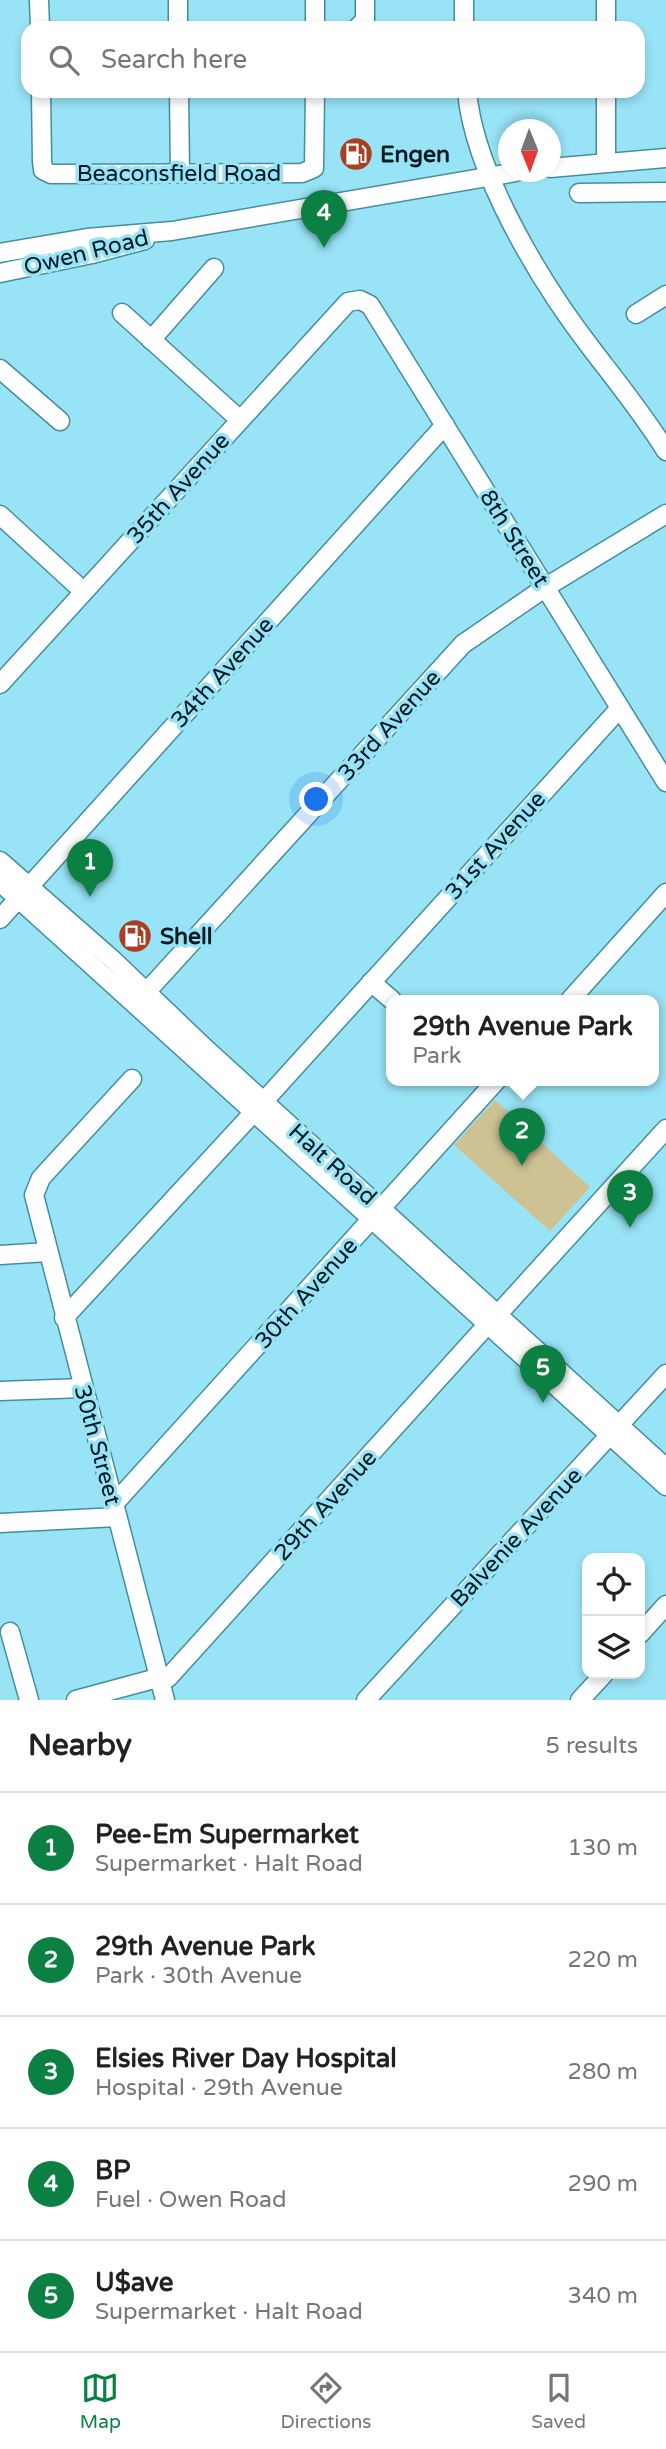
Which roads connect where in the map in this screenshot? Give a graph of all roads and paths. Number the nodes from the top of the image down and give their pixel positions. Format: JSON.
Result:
{"nodes":[{"id":1,"x":39,"y":0,"type":"edge"},
{"id":2,"x":178,"y":0,"type":"edge"},
{"id":3,"x":315,"y":0,"type":"edge"},
{"id":4,"x":365,"y":0,"type":"edge"},
{"id":5,"x":464,"y":0,"type":"edge"},
{"id":6,"x":606,"y":0,"type":"edge"},
{"id":7,"x":40,"y":21,"type":"edge"},
{"id":8,"x":178,"y":21,"type":"edge"},
{"id":9,"x":315,"y":21,"type":"edge"},
{"id":10,"x":364,"y":21,"type":"edge"},
{"id":11,"x":464,"y":21,"type":"edge"},
{"id":12,"x":606,"y":21,"type":"edge"},
{"id":13,"x":41,"y":98,"type":"edge"},
{"id":14,"x":179,"y":98,"type":"edge"},
{"id":15,"x":315,"y":98,"type":"edge"},
{"id":16,"x":468,"y":98,"type":"edge"},
{"id":17,"x":606,"y":98,"type":"edge"},
{"id":18,"x":666,"y":158,"type":"edge"},
{"id":19,"x":606,"y":162,"type":"junction"},
{"id":20,"x":561,"y":167,"type":"edge"},
{"id":21,"x":180,"y":173,"type":"junction"},
{"id":22,"x":498,"y":173,"type":"edge"},
{"id":23,"x":489,"y":174,"type":"junction"},
{"id":24,"x":666,"y":192,"type":"edge"},
{"id":25,"x":579,"y":193,"type":"dead end"},
{"id":26,"x":172,"y":231,"type":"junction"},
{"id":27,"x":0,"y":253,"type":"edge"},
{"id":28,"x":214,"y":268,"type":"dead end"},
{"id":29,"x":0,"y":273,"type":"edge"},
{"id":30,"x":666,"y":295,"type":"edge"},
{"id":31,"x":360,"y":300,"type":"joint"},
{"id":32,"x":122,"y":313,"type":"dead end"},
{"id":33,"x":636,"y":314,"type":"dead end"},
{"id":34,"x":151,"y":340,"type":"junction"},
{"id":35,"x":0,"y":369,"type":"edge"},
{"id":36,"x":240,"y":420,"type":"junction"},
{"id":37,"x":60,"y":421,"type":"dead end"},
{"id":38,"x":445,"y":425,"type":"junction"},
{"id":39,"x":660,"y":426,"type":"edge"},
{"id":40,"x":666,"y":451,"type":"edge"},
{"id":41,"x":0,"y":514,"type":"edge"},
{"id":42,"x":666,"y":514,"type":"edge"},
{"id":43,"x":546,"y":587,"type":"junction"},
{"id":44,"x":83,"y":591,"type":"junction"},
{"id":45,"x":0,"y":684,"type":"edge"},
{"id":46,"x":620,"y":708,"type":"junction"},
{"id":47,"x":666,"y":782,"type":"edge"},
{"id":48,"x":0,"y":861,"type":"edge"},
{"id":49,"x":0,"y":882,"type":"edge"},
{"id":50,"x":24,"y":892,"type":"junction"},
{"id":51,"x":666,"y":893,"type":"edge"},
{"id":52,"x":0,"y":919,"type":"edge"},
{"id":53,"x":371,"y":982,"type":"junction"},
{"id":54,"x":386,"y":995,"type":"edge"},
{"id":55,"x":574,"y":995,"type":"edge"},
{"id":56,"x":141,"y":998,"type":"junction"},
{"id":57,"x":132,"y":1079,"type":"dead end"},
{"id":58,"x":492,"y":1086,"type":"edge"},
{"id":59,"x":259,"y":1107,"type":"junction"},
{"id":60,"x":666,"y":1129,"type":"edge"},
{"id":61,"x":377,"y":1213,"type":"junction"},
{"id":62,"x":48,"y":1252,"type":"junction"},
{"id":63,"x":0,"y":1255,"type":"edge"},
{"id":64,"x":64,"y":1318,"type":"junction"},
{"id":65,"x":493,"y":1319,"type":"junction"},
{"id":66,"x":666,"y":1374,"type":"edge"},
{"id":67,"x":83,"y":1388,"type":"junction"},
{"id":68,"x":0,"y":1391,"type":"edge"},
{"id":69,"x":614,"y":1431,"type":"junction"},
{"id":70,"x":666,"y":1468,"type":"edge"},
{"id":71,"x":666,"y":1486,"type":"edge"},
{"id":72,"x":116,"y":1511,"type":"junction"},
{"id":73,"x":0,"y":1523,"type":"edge"},
{"id":74,"x":666,"y":1605,"type":"edge"},
{"id":75,"x":645,"y":1628,"type":"edge"},
{"id":76,"x":10,"y":1632,"type":"dead end"},
{"id":77,"x":159,"y":1679,"type":"junction"},
{"id":78,"x":599,"y":1679,"type":"edge"},
{"id":79,"x":29,"y":1700,"type":"edge"},
{"id":80,"x":76,"y":1700,"type":"edge"},
{"id":81,"x":165,"y":1700,"type":"edge"},
{"id":82,"x":366,"y":1700,"type":"edge"},
{"id":83,"x":580,"y":1700,"type":"edge"}],
"edges":[{"from":1,"to":7,"type":"street"},
{"from":2,"to":8,"type":"street"},
{"from":3,"to":9,"type":"street"},
{"from":4,"to":10,"type":"street"},
{"from":5,"to":11,"type":"street"},
{"from":6,"to":12,"type":"street"},
{"from":13,"to":21,"type":"street","name":"Beaconsfield Road"},
{"from":14,"to":21,"type":"street"},
{"from":15,"to":21,"type":"street","name":"Beaconsfield Road"},
{"from":16,"to":23,"type":"street"},
{"from":17,"to":19,"type":"street"},
{"from":18,"to":19,"type":"street"},
{"from":19,"to":20,"type":"street"},
{"from":22,"to":23,"type":"street","name":"Owen Road"},
{"from":23,"to":26,"type":"street","name":"Owen Road"},
{"from":23,"to":39,"type":"street"},
{"from":24,"to":25,"type":"street"},
{"from":26,"to":27,"type":"street","name":"Owen Road"},
{"from":26,"to":29,"type":"street","name":"Owen Road"},
{"from":28,"to":34,"type":"street"},
{"from":30,"to":33,"type":"street"},
{"from":31,"to":36,"type":"street","name":"35th Avenue"},
{"from":31,"to":38,"type":"street","name":"8th Street"},
{"from":32,"to":34,"type":"street"},
{"from":34,"to":36,"type":"street"},
{"from":35,"to":37,"type":"street"},
{"from":36,"to":44,"type":"street","name":"35th Avenue"},
{"from":38,"to":43,"type":"street","name":"8th Street"},
{"from":38,"to":50,"type":"street","name":"34th Avenue"},
{"from":39,"to":40,"type":"street"},
{"from":41,"to":44,"type":"street"},
{"from":42,"to":43,"type":"street","name":"33rd Avenue"},
{"from":43,"to":46,"type":"street","name":"8th Street"},
{"from":43,"to":56,"type":"street","name":"33rd Avenue"},
{"from":44,"to":45,"type":"street","name":"35th Avenue"},
{"from":46,"to":47,"type":"street","name":"8th Street"},
{"from":46,"to":53,"type":"street","name":"31st Avenue"},
{"from":48,"to":50,"type":"street","name":"Halt Road"},
{"from":49,"to":50,"type":"street","name":"Halt Road"},
{"from":50,"to":52,"type":"street","name":"34th Avenue"},
{"from":50,"to":56,"type":"street","name":"Halt Road"},
{"from":51,"to":55,"type":"street"},
{"from":53,"to":54,"type":"street"},
{"from":53,"to":59,"type":"street","name":"31st Avenue"},
{"from":56,"to":59,"type":"street","name":"Halt Road"},
{"from":57,"to":62,"type":"street","name":"30th Street"},
{"from":58,"to":61,"type":"street","name":"30th Avenue"},
{"from":59,"to":61,"type":"street","name":"Halt Road"},
{"from":59,"to":64,"type":"street","name":"31st Avenue"},
{"from":60,"to":65,"type":"street","name":"29th Avenue"},
{"from":61,"to":65,"type":"street","name":"Halt Road"},
{"from":61,"to":72,"type":"street","name":"30th Avenue"},
{"from":62,"to":63,"type":"street"},
{"from":62,"to":64,"type":"street","name":"30th Street"},
{"from":64,"to":67,"type":"street","name":"30th Street"},
{"from":65,"to":69,"type":"street","name":"Halt Road"},
{"from":65,"to":77,"type":"street","name":"29th Avenue"},
{"from":66,"to":69,"type":"street","name":"Balvenie Avenue"},
{"from":67,"to":68,"type":"street"},
{"from":67,"to":72,"type":"street","name":"30th Street"},
{"from":69,"to":70,"type":"street","name":"Halt Road"},
{"from":69,"to":71,"type":"street","name":"Halt Road"},
{"from":69,"to":82,"type":"street","name":"Balvenie Avenue"},
{"from":72,"to":73,"type":"street"},
{"from":72,"to":77,"type":"street","name":"30th Street"},
{"from":74,"to":75,"type":"street"},
{"from":76,"to":79,"type":"street"},
{"from":77,"to":80,"type":"street"},
{"from":77,"to":81,"type":"street","name":"30th Street"},
{"from":78,"to":83,"type":"street"}]}
